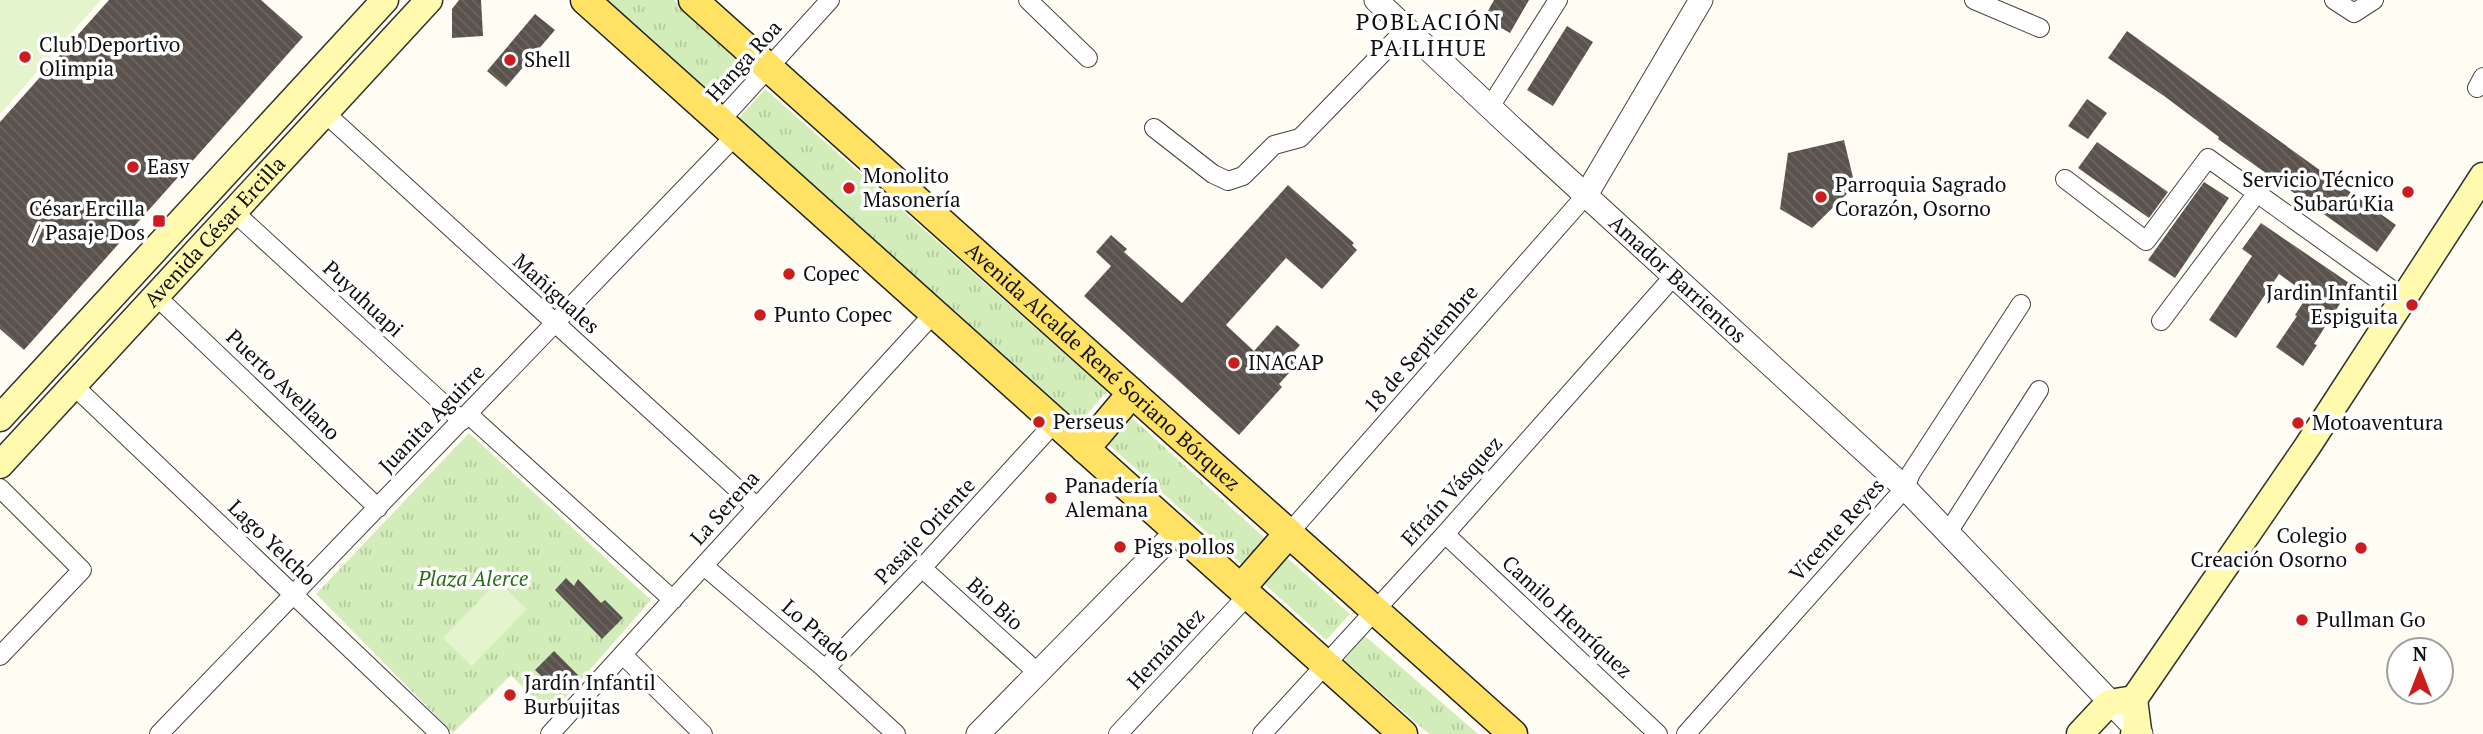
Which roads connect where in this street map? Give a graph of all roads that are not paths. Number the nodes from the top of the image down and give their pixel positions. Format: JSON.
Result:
{"nodes":[{"id":1,"x":385,"y":0,"type":"edge"},
{"id":2,"x":429,"y":0,"type":"edge"},
{"id":3,"x":585,"y":0,"type":"edge"},
{"id":4,"x":693,"y":0,"type":"edge"},
{"id":5,"x":830,"y":0,"type":"edge"},
{"id":6,"x":1028,"y":0,"type":"edge"},
{"id":7,"x":1376,"y":0,"type":"edge"},
{"id":8,"x":1558,"y":0,"type":"edge"},
{"id":9,"x":1701,"y":0,"type":"edge"},
{"id":10,"x":1974,"y":0,"type":"edge"},
{"id":11,"x":2334,"y":0,"type":"edge"},
{"id":12,"x":2374,"y":0,"type":"edge"},
{"id":13,"x":2040,"y":28,"type":"dead end"},
{"id":14,"x":1406,"y":29,"type":"junction"},
{"id":15,"x":1088,"y":58,"type":"dead end"},
{"id":16,"x":769,"y":68,"type":"junction"},
{"id":17,"x":1490,"y":107,"type":"junction"},
{"id":18,"x":325,"y":113,"type":"junction"},
{"id":19,"x":728,"y":128,"type":"junction"},
{"id":20,"x":1154,"y":128,"type":"dead end"},
{"id":21,"x":2483,"y":176,"type":"edge"},
{"id":22,"x":2065,"y":179,"type":"dead end"},
{"id":23,"x":2257,"y":193,"type":"junction"},
{"id":24,"x":1587,"y":195,"type":"junction"},
{"id":25,"x":234,"y":212,"type":"junction"},
{"id":26,"x":1673,"y":277,"type":"junction"},
{"id":27,"x":156,"y":296,"type":"junction"},
{"id":28,"x":2402,"y":297,"type":"junction"},
{"id":29,"x":2021,"y":304,"type":"dead end"},
{"id":30,"x":934,"y":313,"type":"junction"},
{"id":31,"x":2161,"y":321,"type":"dead end"},
{"id":32,"x":554,"y":324,"type":"junction"},
{"id":33,"x":73,"y":385,"type":"junction"},
{"id":34,"x":2039,"y":390,"type":"dead end"},
{"id":35,"x":1132,"y":393,"type":"junction"},
{"id":36,"x":465,"y":417,"type":"junction"},
{"id":37,"x":0,"y":418,"type":"edge"},
{"id":38,"x":1055,"y":422,"type":"junction"},
{"id":39,"x":1085,"y":449,"type":"junction"},
{"id":40,"x":0,"y":465,"type":"edge"},
{"id":41,"x":0,"y":488,"type":"edge"},
{"id":42,"x":1905,"y":488,"type":"junction"},
{"id":43,"x":757,"y":507,"type":"junction"},
{"id":44,"x":378,"y":508,"type":"junction"},
{"id":45,"x":1177,"y":531,"type":"junction"},
{"id":46,"x":1289,"y":533,"type":"junction"},
{"id":47,"x":1445,"y":534,"type":"junction"},
{"id":48,"x":1947,"y":534,"type":"junction"},
{"id":49,"x":704,"y":566,"type":"junction"},
{"id":50,"x":922,"y":569,"type":"junction"},
{"id":51,"x":1244,"y":592,"type":"junction"},
{"id":52,"x":294,"y":595,"type":"junction"},
{"id":53,"x":673,"y":600,"type":"junction"},
{"id":54,"x":1375,"y":611,"type":"junction"},
{"id":55,"x":623,"y":654,"type":"junction"},
{"id":56,"x":0,"y":656,"type":"edge"},
{"id":57,"x":1326,"y":665,"type":"junction"},
{"id":58,"x":825,"y":669,"type":"junction"},
{"id":59,"x":1038,"y":673,"type":"junction"},
{"id":60,"x":2121,"y":701,"type":"junction"},
{"id":61,"x":2138,"y":733,"type":"edge"},
{"id":62,"x":159,"y":734,"type":"edge"},
{"id":63,"x":440,"y":734,"type":"edge"},
{"id":64,"x":550,"y":734,"type":"edge"},
{"id":65,"x":703,"y":734,"type":"edge"},
{"id":66,"x":896,"y":734,"type":"edge"},
{"id":67,"x":978,"y":734,"type":"edge"},
{"id":68,"x":1118,"y":734,"type":"edge"},
{"id":69,"x":1262,"y":734,"type":"edge"},
{"id":70,"x":1403,"y":734,"type":"edge"},
{"id":71,"x":1513,"y":734,"type":"edge"},
{"id":72,"x":1658,"y":734,"type":"edge"},
{"id":73,"x":1686,"y":734,"type":"edge"},
{"id":74,"x":2080,"y":734,"type":"edge"}],
"edges":[{"from":1,"to":37,"type":"main road","name":"Avenida César Ercilla"},
{"from":2,"to":18,"type":"main road","name":"Avenida César Ercilla"},
{"from":3,"to":19,"type":"main road"},
{"from":4,"to":16,"type":"main road","name":"Avenida Alcalde René Soriano Bórquez"},
{"from":5,"to":16,"type":"street","name":"Hanga Roa"},
{"from":6,"to":15,"type":"street"},
{"from":7,"to":14,"type":"street","name":"Amador Barrientos"},
{"from":8,"to":17,"type":"street"},
{"from":9,"to":24,"type":"street"},
{"from":10,"to":13,"type":"street"},
{"from":11,"to":12,"type":"street"},
{"from":14,"to":17,"type":"street","name":"Amador Barrientos"},
{"from":14,"to":20,"type":"street"},
{"from":16,"to":19,"type":"street","name":"Hanga Roa"},
{"from":16,"to":35,"type":"main road","name":"Avenida Alcalde René Soriano Bórquez"},
{"from":17,"to":24,"type":"street","name":"Amador Barrientos"},
{"from":18,"to":25,"type":"main road","name":"Avenida César Ercilla"},
{"from":18,"to":32,"type":"street","name":"Mañiguales"},
{"from":19,"to":30,"type":"main road"},
{"from":19,"to":32,"type":"street","name":"Juanita Aguirre"},
{"from":21,"to":28,"type":"main road"},
{"from":22,"to":23,"type":"street"},
{"from":23,"to":28,"type":"street"},
{"from":23,"to":31,"type":"street"},
{"from":24,"to":26,"type":"street","name":"Amador Barrientos"},
{"from":24,"to":46,"type":"street","name":"18 de Septiembre"},
{"from":25,"to":27,"type":"main road","name":"Avenida César Ercilla"},
{"from":25,"to":36,"type":"street","name":"Puyuhuapi"},
{"from":26,"to":42,"type":"street","name":"Amador Barrientos"},
{"from":26,"to":47,"type":"street","name":"Efraín Vásquez"},
{"from":27,"to":33,"type":"main road","name":"Avenida César Ercilla"},
{"from":27,"to":44,"type":"street","name":"Puerto Avellano"},
{"from":28,"to":60,"type":"main road"},
{"from":29,"to":42,"type":"street","name":"Vicente Reyes"},
{"from":30,"to":38,"type":"main road"},
{"from":30,"to":43,"type":"street","name":"La Serena"},
{"from":32,"to":36,"type":"street","name":"Juanita Aguirre"},
{"from":32,"to":43,"type":"street","name":"Mañiguales"},
{"from":33,"to":40,"type":"main road","name":"Avenida César Ercilla"},
{"from":33,"to":52,"type":"street","name":"Lago Yelcho"},
{"from":34,"to":48,"type":"street"},
{"from":35,"to":39,"type":"main road"},
{"from":35,"to":46,"type":"main road","name":"Avenida Alcalde René Soriano Bórquez"},
{"from":36,"to":44,"type":"street","name":"Juanita Aguirre"},
{"from":36,"to":53,"type":"street","name":"Puyuhuapi"},
{"from":38,"to":39,"type":"main road"},
{"from":38,"to":50,"type":"street","name":"Pasaje Oriente"},
{"from":39,"to":45,"type":"main road"},
{"from":41,"to":56,"type":"street"},
{"from":42,"to":48,"type":"street","name":"Amador Barrientos"},
{"from":42,"to":73,"type":"street","name":"Vicente Reyes"},
{"from":43,"to":49,"type":"street","name":"La Serena"},
{"from":44,"to":52,"type":"street","name":"Juanita Aguirre"},
{"from":45,"to":51,"type":"main road"},
{"from":45,"to":59,"type":"street"},
{"from":46,"to":51,"type":"main road"},
{"from":46,"to":54,"type":"main road","name":"Avenida Alcalde René Soriano Bórquez"},
{"from":47,"to":54,"type":"street","name":"Efraín Vásquez"},
{"from":47,"to":72,"type":"street","name":"Camilo Henríquez"},
{"from":48,"to":60,"type":"street","name":"Amador Barrientos"},
{"from":49,"to":53,"type":"street","name":"La Serena"},
{"from":49,"to":58,"type":"street","name":"Lo Prado"},
{"from":50,"to":58,"type":"street","name":"Pasaje Oriente"},
{"from":50,"to":59,"type":"street","name":"Bio Bio"},
{"from":51,"to":57,"type":"main road"},
{"from":51,"to":68,"type":"street","name":"Hernández"},
{"from":52,"to":62,"type":"street","name":"Juanita Aguirre"},
{"from":52,"to":63,"type":"street","name":"Lago Yelcho"},
{"from":53,"to":55,"type":"street","name":"La Serena"},
{"from":54,"to":57,"type":"street","name":"Efraín Vásquez"},
{"from":54,"to":71,"type":"main road","name":"Avenida Alcalde René Soriano Bórquez"},
{"from":55,"to":64,"type":"street","name":"La Serena"},
{"from":55,"to":65,"type":"street"},
{"from":57,"to":69,"type":"street","name":"Efraín Vásquez"},
{"from":57,"to":70,"type":"main road"},
{"from":58,"to":66,"type":"street","name":"Lo Prado"},
{"from":59,"to":67,"type":"street"},
{"from":60,"to":61,"type":"main road"},
{"from":60,"to":74,"type":"main road"}]}
